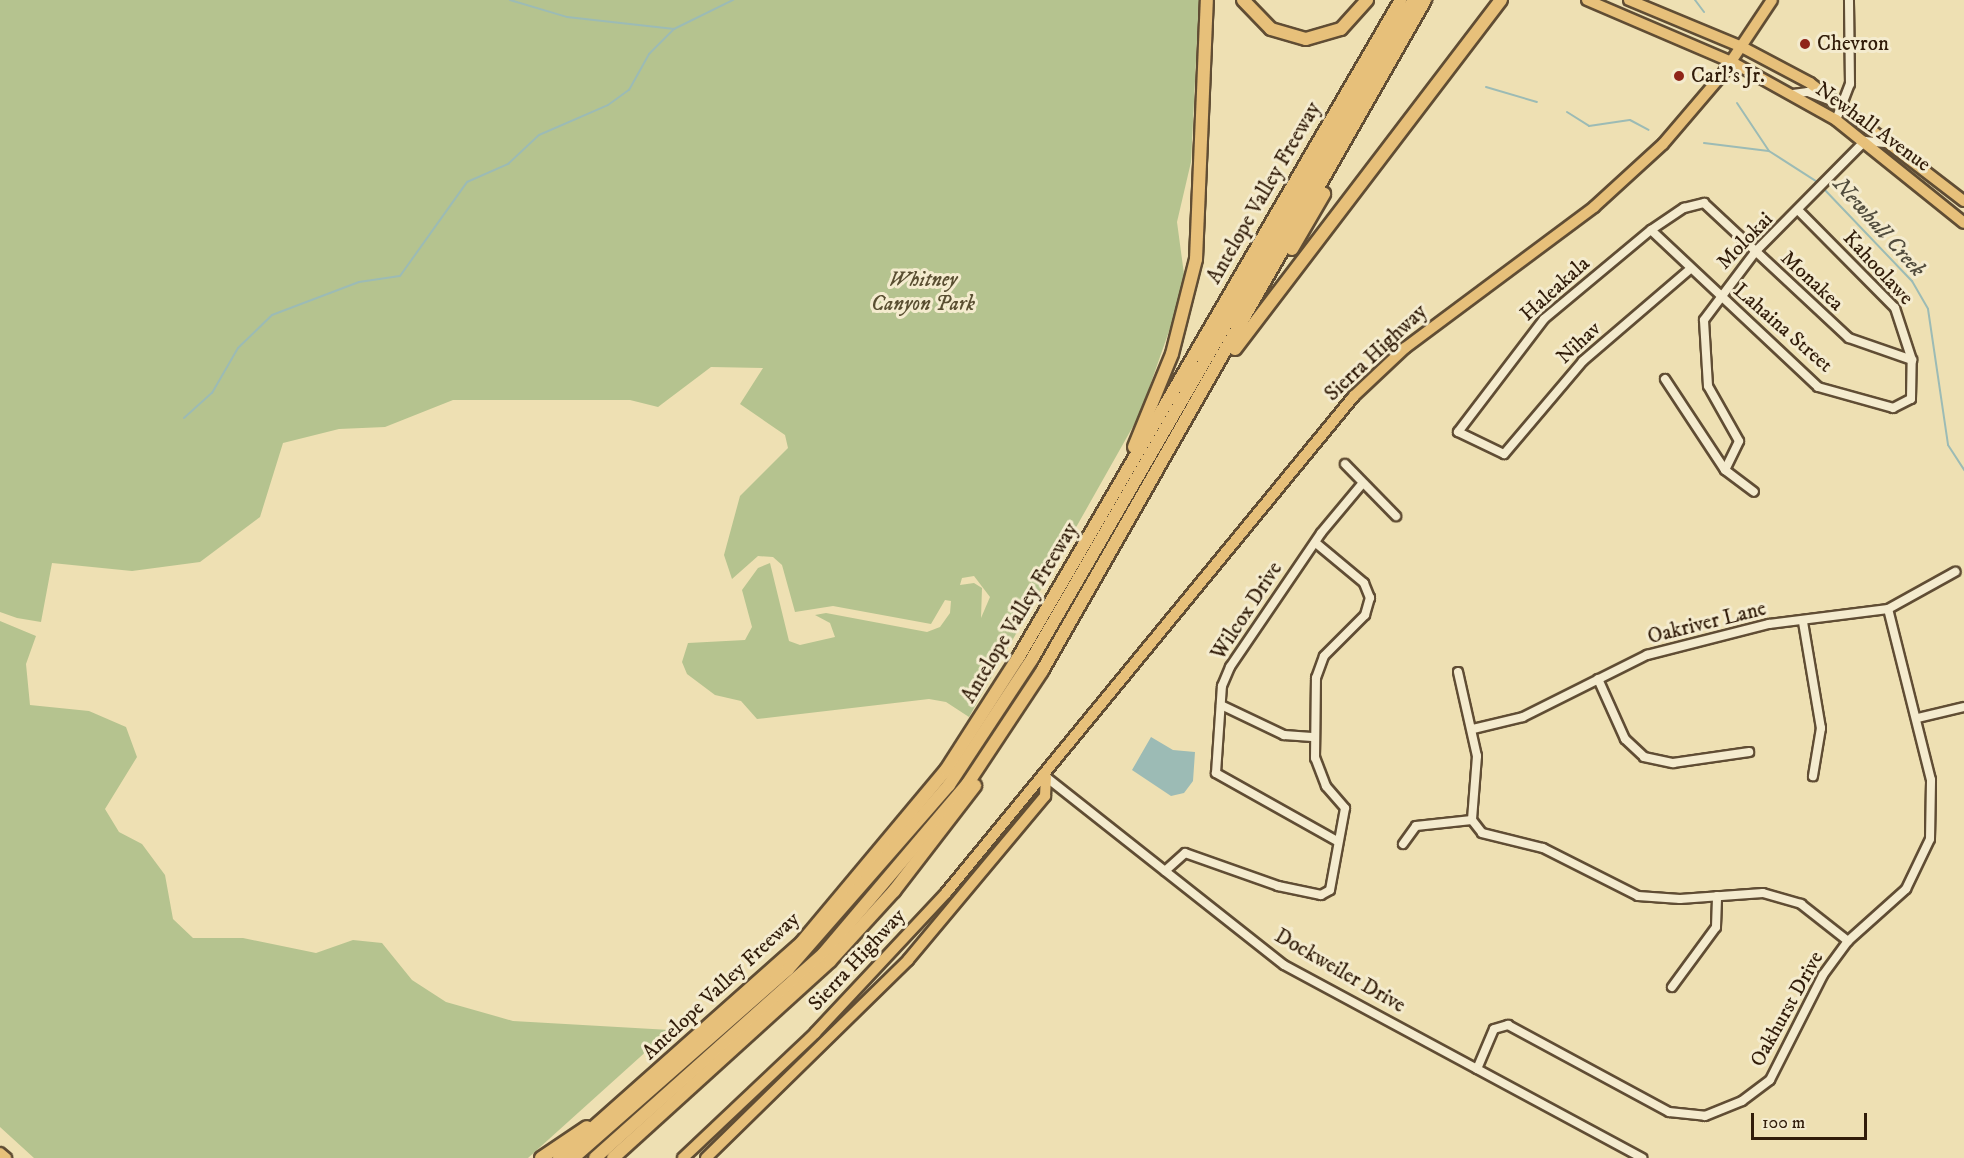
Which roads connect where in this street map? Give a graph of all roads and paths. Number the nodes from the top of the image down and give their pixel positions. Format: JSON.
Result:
{"nodes":[{"id":1,"x":1207,"y":0,"type":"edge"},
{"id":2,"x":1243,"y":0,"type":"edge"},
{"id":3,"x":1367,"y":0,"type":"edge"},
{"id":4,"x":1401,"y":0,"type":"edge"},
{"id":5,"x":1414,"y":0,"type":"edge"},
{"id":6,"x":1425,"y":0,"type":"edge"},
{"id":7,"x":1434,"y":0,"type":"edge"},
{"id":8,"x":1501,"y":0,"type":"edge"},
{"id":9,"x":1587,"y":0,"type":"edge"},
{"id":10,"x":1629,"y":0,"type":"edge"},
{"id":11,"x":1772,"y":0,"type":"edge"},
{"id":12,"x":1849,"y":0,"type":"edge"},
{"id":13,"x":1742,"y":47,"type":"junction"},
{"id":14,"x":1732,"y":62,"type":"junction"},
{"id":15,"x":1793,"y":94,"type":"junction"},
{"id":16,"x":1840,"y":102,"type":"junction"},
{"id":17,"x":1836,"y":120,"type":"junction"},
{"id":18,"x":1865,"y":141,"type":"junction"},
{"id":19,"x":1944,"y":182,"type":"junction"},
{"id":20,"x":1964,"y":201,"type":"edge"},
{"id":21,"x":1704,"y":203,"type":"joint"},
{"id":22,"x":1799,"y":211,"type":"junction"},
{"id":23,"x":1964,"y":224,"type":"edge"},
{"id":24,"x":1651,"y":230,"type":"junction"},
{"id":25,"x":1755,"y":252,"type":"junction"},
{"id":26,"x":1689,"y":270,"type":"junction"},
{"id":27,"x":1718,"y":296,"type":"junction"},
{"id":28,"x":1235,"y":349,"type":"junction"},
{"id":29,"x":1912,"y":360,"type":"junction"},
{"id":30,"x":1665,"y":379,"type":"dead end"},
{"id":31,"x":1504,"y":454,"type":"joint"},
{"id":32,"x":1132,"y":460,"type":"junction"},
{"id":33,"x":1345,"y":464,"type":"dead end"},
{"id":34,"x":1725,"y":470,"type":"junction"},
{"id":35,"x":1362,"y":484,"type":"junction"},
{"id":36,"x":1754,"y":492,"type":"dead end"},
{"id":37,"x":1396,"y":516,"type":"dead end"},
{"id":38,"x":1316,"y":543,"type":"junction"},
{"id":39,"x":1955,"y":573,"type":"dead end"},
{"id":40,"x":1888,"y":609,"type":"junction"},
{"id":41,"x":1803,"y":622,"type":"junction"},
{"id":42,"x":1458,"y":672,"type":"dead end"},
{"id":43,"x":1598,"y":679,"type":"junction"},
{"id":44,"x":1221,"y":705,"type":"junction"},
{"id":45,"x":1964,"y":707,"type":"edge"},
{"id":46,"x":1918,"y":718,"type":"junction"},
{"id":47,"x":1010,"y":728,"type":"junction"},
{"id":48,"x":1473,"y":729,"type":"junction"},
{"id":49,"x":1312,"y":737,"type":"junction"},
{"id":50,"x":1749,"y":752,"type":"dead end"},
{"id":51,"x":1813,"y":776,"type":"dead end"},
{"id":52,"x":1046,"y":777,"type":"junction"},
{"id":53,"x":1472,"y":820,"type":"junction"},
{"id":54,"x":1337,"y":841,"type":"junction"},
{"id":55,"x":1403,"y":843,"type":"dead end"},
{"id":56,"x":1165,"y":871,"type":"junction"},
{"id":57,"x":1717,"y":896,"type":"junction"},
{"id":58,"x":1848,"y":941,"type":"junction"},
{"id":59,"x":1672,"y":987,"type":"dead end"},
{"id":60,"x":1478,"y":1069,"type":"junction"},
{"id":61,"x":607,"y":1116,"type":"junction"},
{"id":62,"x":626,"y":1146,"type":"junction"},
{"id":63,"x":0,"y":1153,"type":"edge"},
{"id":64,"x":6,"y":1158,"type":"edge"},
{"id":65,"x":541,"y":1158,"type":"edge"},
{"id":66,"x":559,"y":1158,"type":"edge"},
{"id":67,"x":573,"y":1158,"type":"edge"},
{"id":68,"x":595,"y":1158,"type":"edge"},
{"id":69,"x":613,"y":1158,"type":"edge"},
{"id":70,"x":620,"y":1158,"type":"edge"},
{"id":71,"x":683,"y":1158,"type":"edge"},
{"id":72,"x":706,"y":1158,"type":"edge"},
{"id":73,"x":1642,"y":1158,"type":"edge"}],
"edges":[{"from":1,"to":32,"type":"highway"},
{"from":2,"to":3,"type":"highway"},
{"from":4,"to":32,"type":"highway","name":"Antelope Valley Freeway"},
{"from":5,"to":67,"type":"highway"},
{"from":6,"to":47,"type":"highway"},
{"from":7,"to":28,"type":"highway"},
{"from":8,"to":28,"type":"highway"},
{"from":9,"to":14,"type":"main road","name":"Newhall Avenue"},
{"from":10,"to":13,"type":"main road","name":"Newhall Avenue"},
{"from":11,"to":13,"type":"main road","name":"Sierra Highway"},
{"from":12,"to":16,"type":"street"},
{"from":13,"to":14,"type":"main road","name":"Sierra Highway"},
{"from":13,"to":16,"type":"main road","name":"Newhall Avenue"},
{"from":14,"to":15,"type":"main road","name":"Newhall Avenue"},
{"from":14,"to":52,"type":"main road","name":"Sierra Highway"},
{"from":15,"to":16,"type":"street"},
{"from":15,"to":17,"type":"main road","name":"Newhall Avenue"},
{"from":16,"to":17,"type":"street"},
{"from":16,"to":19,"type":"main road","name":"Newhall Avenue"},
{"from":17,"to":18,"type":"main road","name":"Newhall Avenue"},
{"from":18,"to":19,"type":"street"},
{"from":18,"to":22,"type":"street","name":"Molokai"},
{"from":18,"to":23,"type":"main road","name":"Newhall Avenue"},
{"from":19,"to":20,"type":"main road","name":"Newhall Avenue"},
{"from":21,"to":24,"type":"street","name":"Haleakala"},
{"from":21,"to":25,"type":"street","name":"Monakea"},
{"from":22,"to":25,"type":"street","name":"Molokai"},
{"from":22,"to":29,"type":"street","name":"Kahoolawe"},
{"from":24,"to":26,"type":"street","name":"Lahaina Street"},
{"from":24,"to":31,"type":"street","name":"Haleakala"},
{"from":25,"to":27,"type":"street","name":"Molokai"},
{"from":25,"to":29,"type":"street","name":"Monakea"},
{"from":26,"to":27,"type":"street","name":"Lahaina Street"},
{"from":26,"to":31,"type":"street","name":"Nihav"},
{"from":27,"to":29,"type":"street","name":"Lahaina Street"},
{"from":27,"to":34,"type":"street","name":"Molokai"},
{"from":28,"to":47,"type":"highway"},
{"from":30,"to":34,"type":"street"},
{"from":32,"to":61,"type":"highway","name":"Antelope Valley Freeway"},
{"from":33,"to":35,"type":"street"},
{"from":34,"to":36,"type":"street"},
{"from":35,"to":37,"type":"street"},
{"from":35,"to":38,"type":"street","name":"Wilcox Drive"},
{"from":38,"to":44,"type":"street","name":"Wilcox Drive"},
{"from":38,"to":49,"type":"street"},
{"from":39,"to":40,"type":"street","name":"Oakriver Lane"},
{"from":40,"to":41,"type":"street","name":"Oakriver Lane"},
{"from":40,"to":46,"type":"street","name":"Oakhurst Drive"},
{"from":41,"to":43,"type":"street","name":"Oakriver Lane"},
{"from":41,"to":51,"type":"street"},
{"from":42,"to":48,"type":"street"},
{"from":43,"to":48,"type":"street","name":"Oakriver Lane"},
{"from":43,"to":50,"type":"street"},
{"from":44,"to":49,"type":"street"},
{"from":44,"to":54,"type":"street","name":"Wilcox Drive"},
{"from":45,"to":46,"type":"street"},
{"from":46,"to":58,"type":"street","name":"Oakhurst Drive"},
{"from":47,"to":62,"type":"highway"},
{"from":47,"to":68,"type":"highway"},
{"from":48,"to":53,"type":"street"},
{"from":49,"to":54,"type":"street"},
{"from":52,"to":56,"type":"street","name":"Dockweiler Drive"},
{"from":52,"to":71,"type":"main road","name":"Sierra Highway"},
{"from":52,"to":72,"type":"main road","name":"Sierra Highway"},
{"from":53,"to":55,"type":"street"},
{"from":53,"to":57,"type":"street"},
{"from":54,"to":56,"type":"street"},
{"from":56,"to":60,"type":"street","name":"Dockweiler Drive"},
{"from":57,"to":58,"type":"street"},
{"from":57,"to":59,"type":"street"},
{"from":58,"to":60,"type":"street","name":"Oakhurst Drive"},
{"from":60,"to":73,"type":"street","name":"Dockweiler Drive"},
{"from":61,"to":65,"type":"highway"},
{"from":61,"to":66,"type":"highway","name":"Antelope Valley Freeway"},
{"from":62,"to":69,"type":"highway"},
{"from":62,"to":70,"type":"highway"},
{"from":63,"to":64,"type":"main road"}]}
